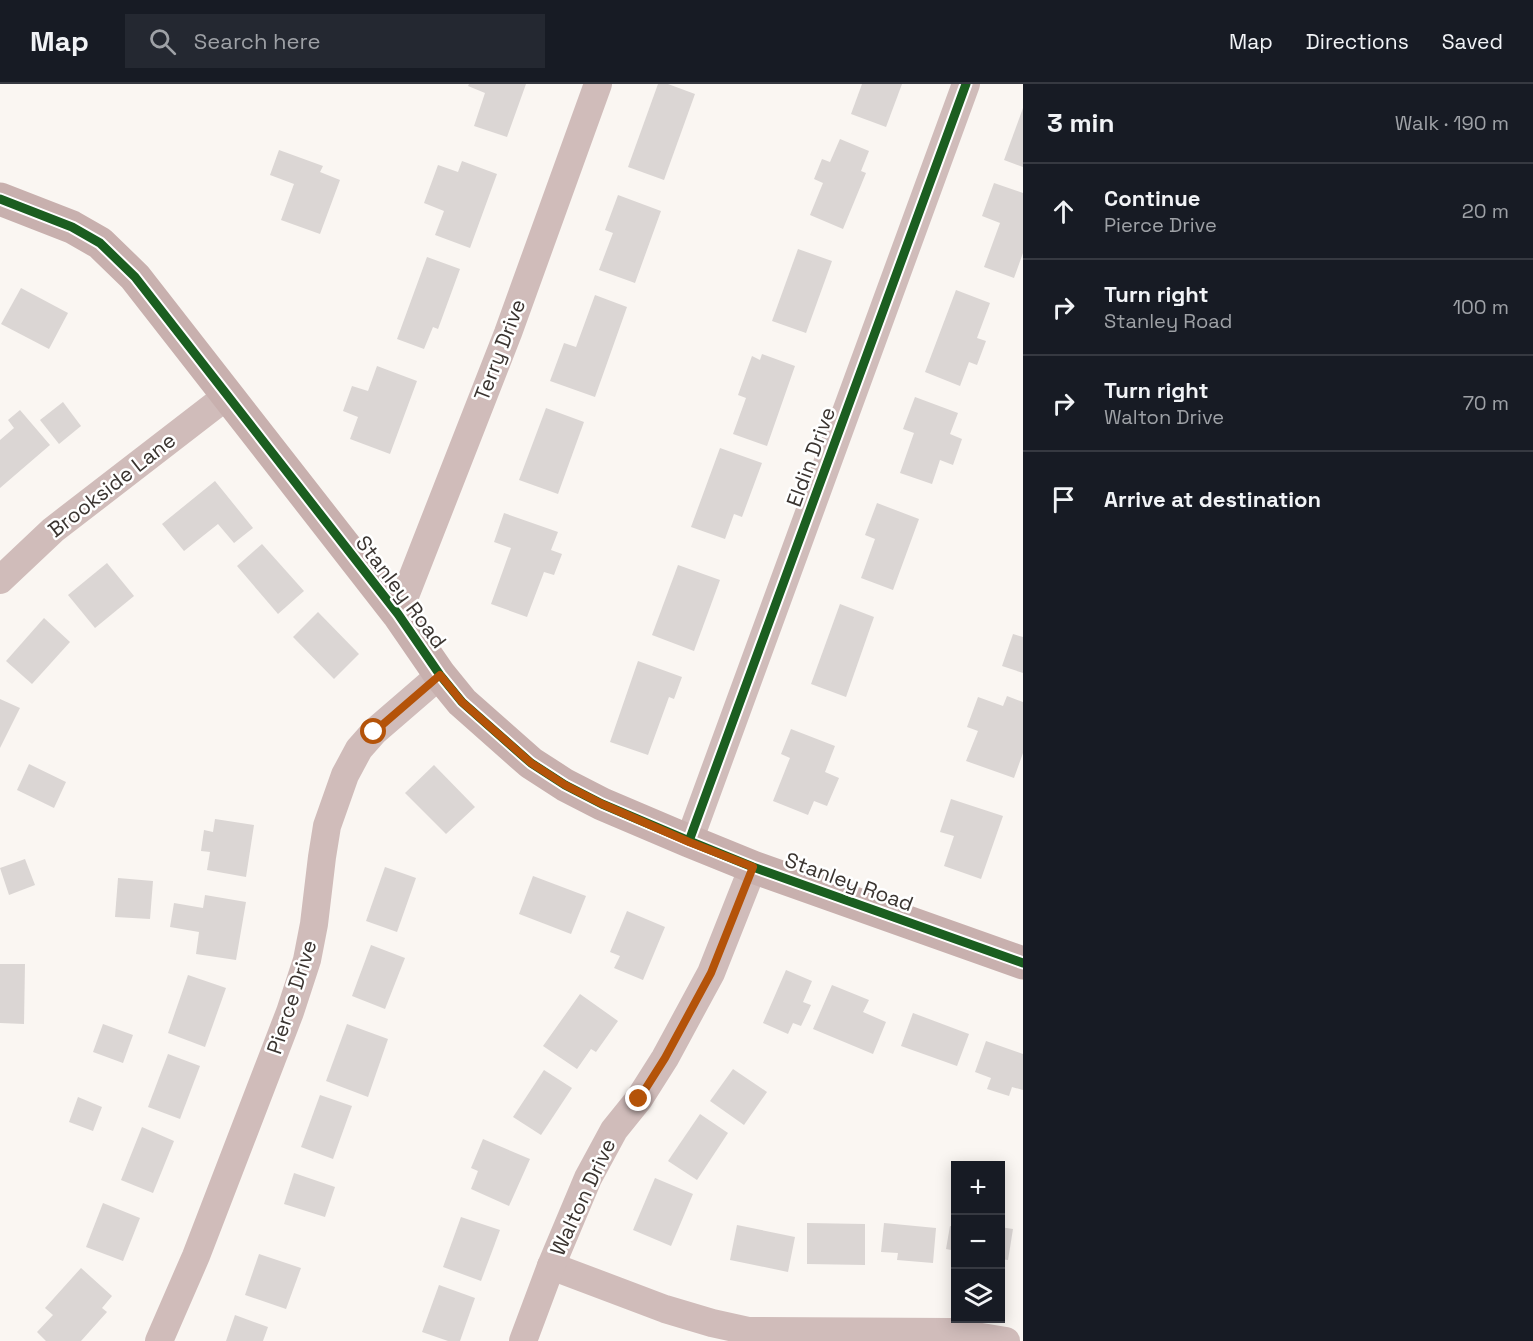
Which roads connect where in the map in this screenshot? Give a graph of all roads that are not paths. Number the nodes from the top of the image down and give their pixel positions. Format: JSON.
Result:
{"nodes":[{"id":1,"x":598,"y":84,"type":"edge"},
{"id":2,"x":966,"y":84,"type":"edge"},
{"id":3,"x":0,"y":199,"type":"edge"},
{"id":4,"x":228,"y":395,"type":"junction"},
{"id":5,"x":0,"y":580,"type":"edge"},
{"id":6,"x":398,"y":614,"type":"junction"},
{"id":7,"x":440,"y":675,"type":"junction"},
{"id":8,"x":689,"y":842,"type":"junction"},
{"id":9,"x":753,"y":867,"type":"junction"},
{"id":10,"x":1022,"y":959,"type":"edge"},
{"id":11,"x":551,"y":1266,"type":"junction"},
{"id":12,"x":159,"y":1341,"type":"edge"},
{"id":13,"x":523,"y":1341,"type":"edge"},
{"id":14,"x":1006,"y":1341,"type":"edge"}],
"edges":[{"from":1,"to":6,"type":"street","name":"Terry Drive"},
{"from":2,"to":8,"type":"street","name":"Eldin Drive"},
{"from":3,"to":4,"type":"street","name":"Stanley Road"},
{"from":4,"to":5,"type":"street","name":"Brookside Lane"},
{"from":4,"to":6,"type":"street","name":"Stanley Road"},
{"from":6,"to":7,"type":"street","name":"Stanley Road"},
{"from":7,"to":8,"type":"street","name":"Stanley Road"},
{"from":7,"to":12,"type":"street","name":"Pierce Drive"},
{"from":8,"to":9,"type":"street","name":"Stanley Road"},
{"from":9,"to":10,"type":"street","name":"Stanley Road"},
{"from":9,"to":11,"type":"street","name":"Walton Drive"},
{"from":11,"to":13,"type":"street","name":"Walton Drive"},
{"from":11,"to":14,"type":"street"}]}
